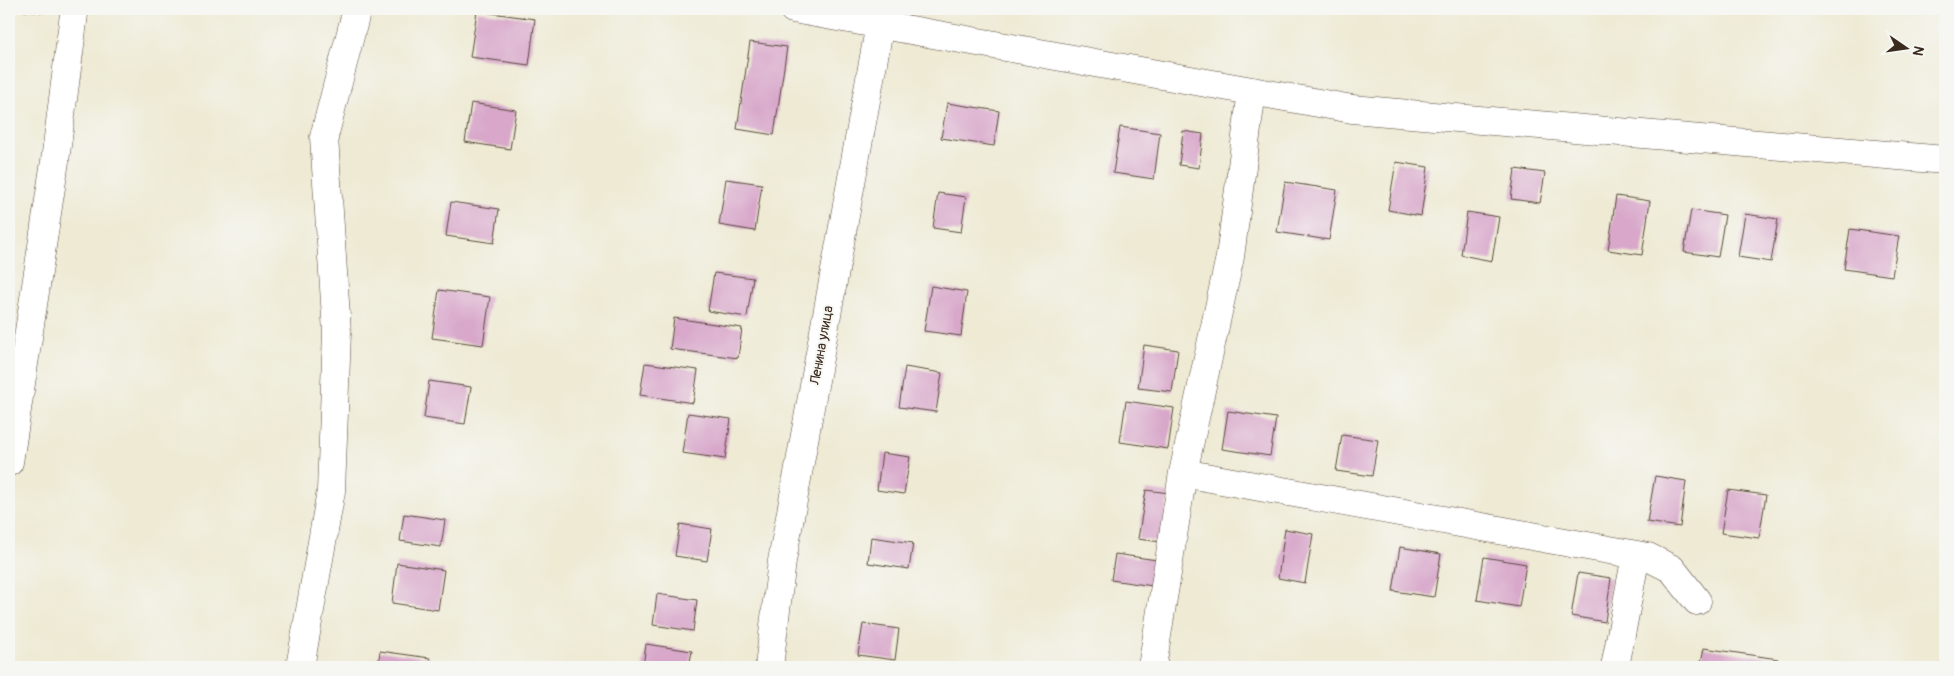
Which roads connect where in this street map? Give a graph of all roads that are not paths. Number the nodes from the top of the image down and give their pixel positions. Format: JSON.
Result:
{"nodes":[{"id":1,"x":356,"y":9,"type":"edge"},
{"id":2,"x":793,"y":9,"type":"edge"},
{"id":3,"x":74,"y":14,"type":"dead end"},
{"id":4,"x":880,"y":24,"type":"junction"},
{"id":5,"x":1252,"y":91,"type":"junction"},
{"id":6,"x":1945,"y":160,"type":"edge"},
{"id":7,"x":9,"y":462,"type":"edge"},
{"id":8,"x":1183,"y":473,"type":"junction"},
{"id":9,"x":1636,"y":555,"type":"junction"},
{"id":10,"x":1697,"y":601,"type":"dead end"},
{"id":11,"x":300,"y":667,"type":"edge"},
{"id":12,"x":769,"y":667,"type":"edge"},
{"id":13,"x":1152,"y":667,"type":"edge"},
{"id":14,"x":1615,"y":667,"type":"edge"}],
"edges":[{"from":1,"to":11,"type":"street"},
{"from":2,"to":4,"type":"street"},
{"from":3,"to":7,"type":"street"},
{"from":4,"to":5,"type":"street"},
{"from":4,"to":12,"type":"street","name":"Ленина улица"},
{"from":5,"to":6,"type":"street"},
{"from":5,"to":8,"type":"street"},
{"from":8,"to":9,"type":"street"},
{"from":8,"to":13,"type":"street"},
{"from":9,"to":10,"type":"street"},
{"from":9,"to":14,"type":"street"}]}
